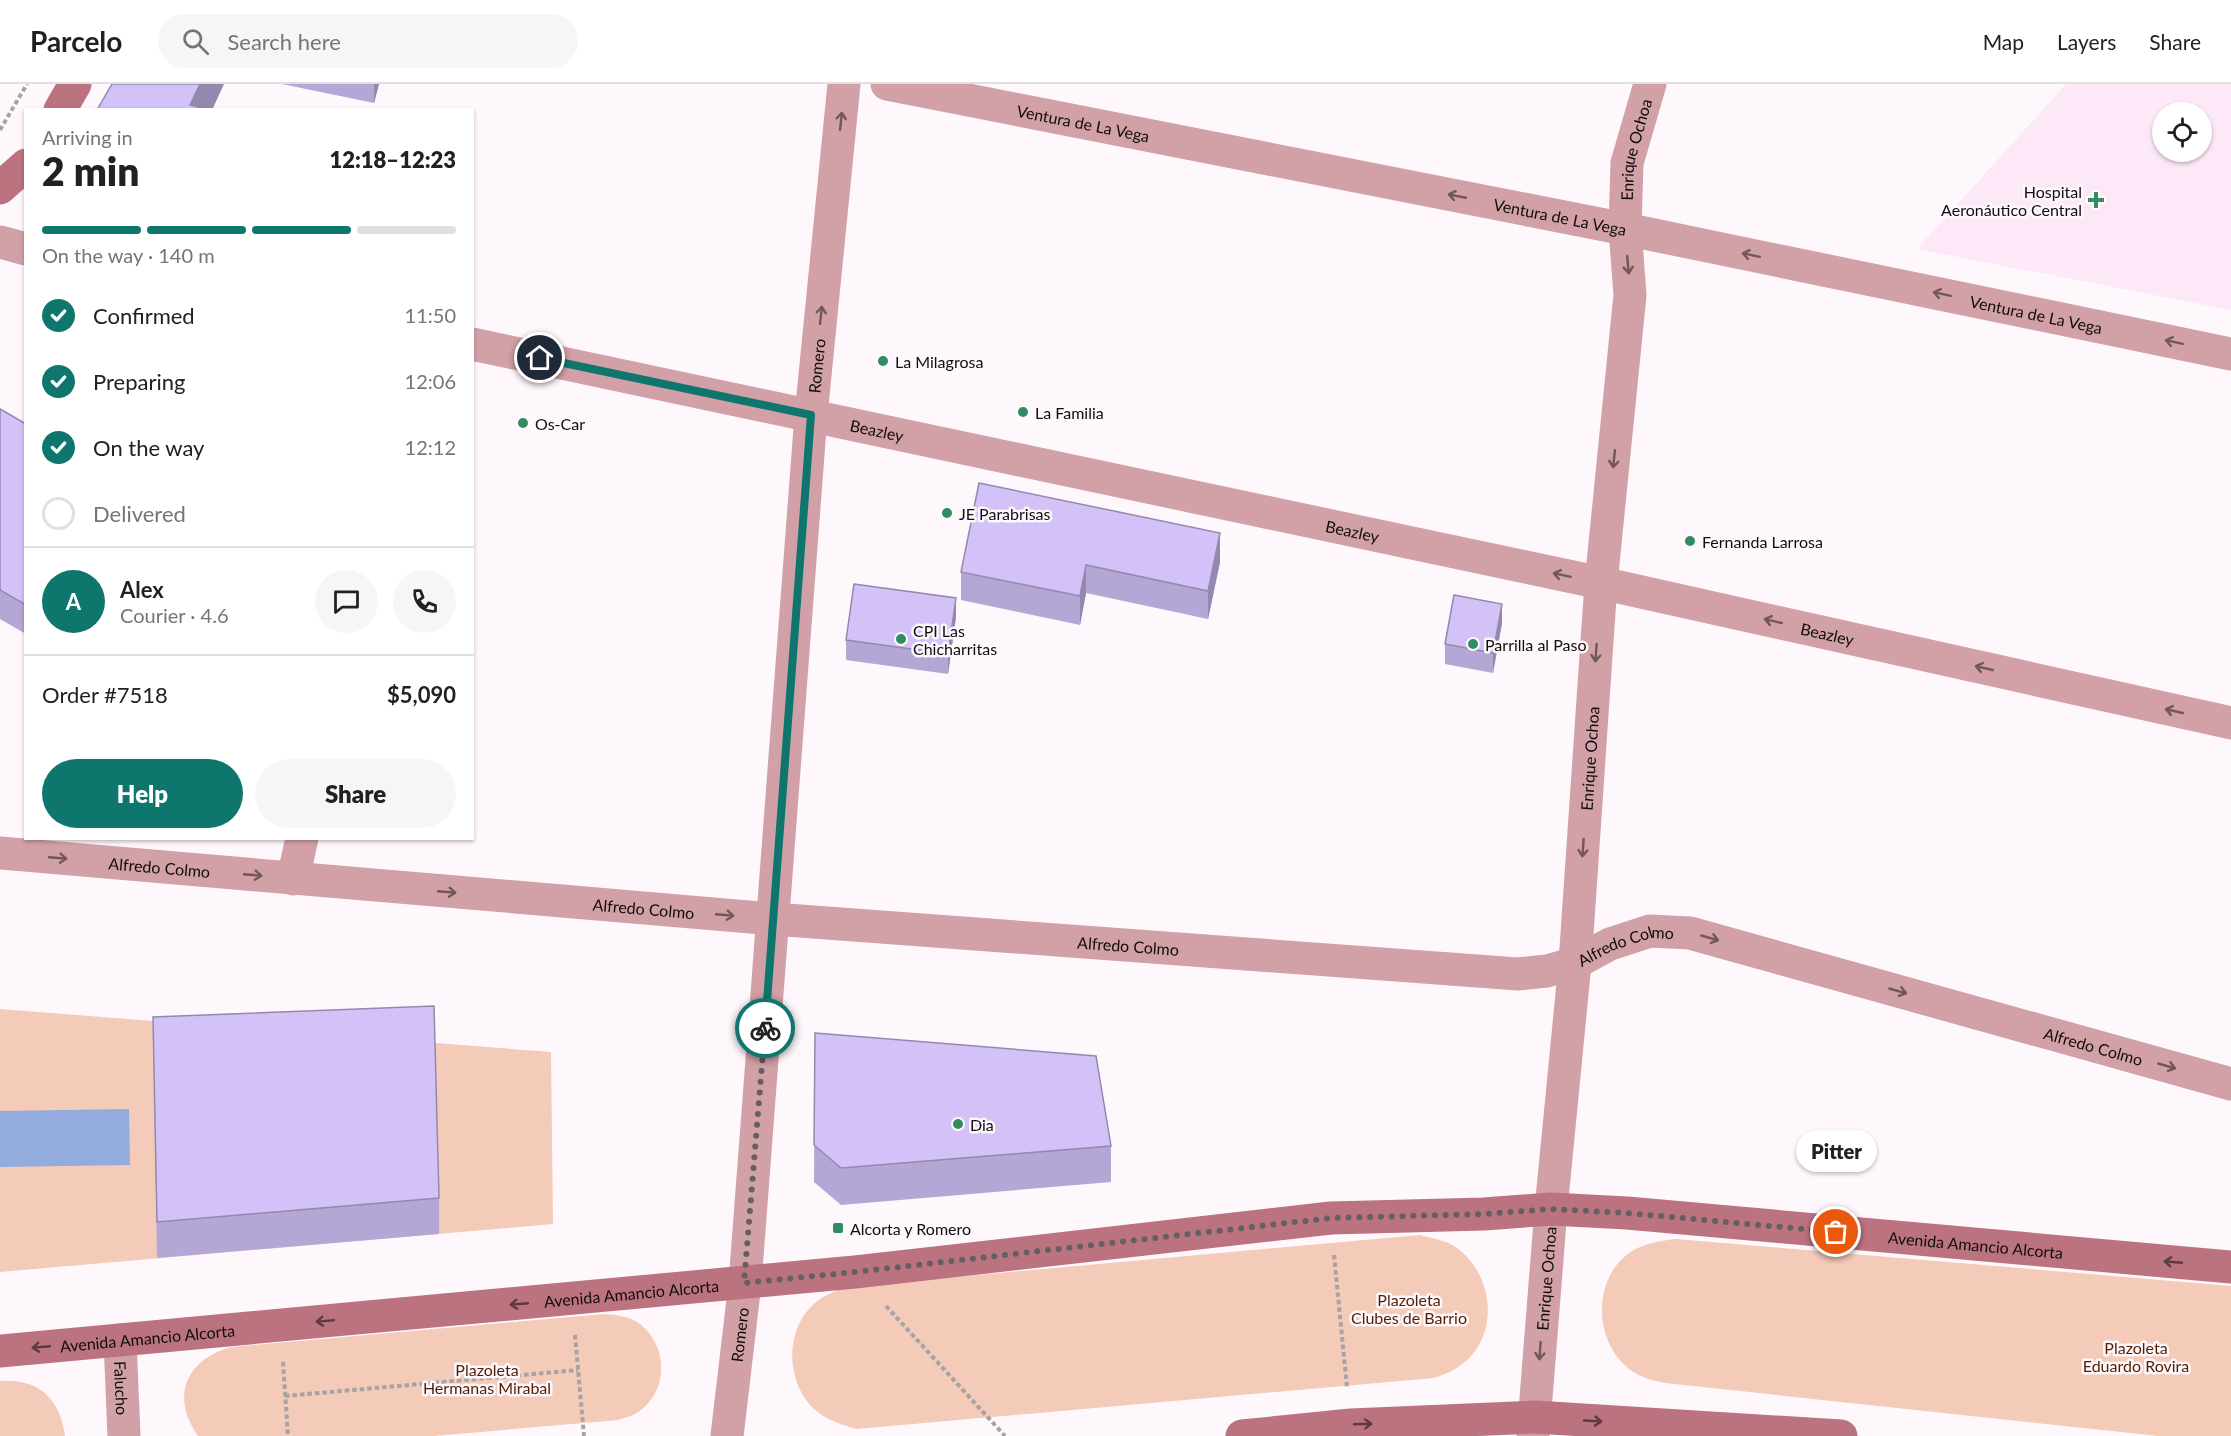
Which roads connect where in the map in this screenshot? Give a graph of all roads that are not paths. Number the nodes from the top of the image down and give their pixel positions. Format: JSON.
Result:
{"nodes":[{"id":1,"x":75,"y":84,"type":"edge"},
{"id":2,"x":844,"y":84,"type":"edge"},
{"id":3,"x":887,"y":84,"type":"edge"},
{"id":4,"x":1650,"y":84,"type":"edge"},
{"id":5,"x":61,"y":108,"type":"edge"},
{"id":6,"x":24,"y":167,"type":"edge"},
{"id":7,"x":0,"y":188,"type":"edge"},
{"id":8,"x":1625,"y":229,"type":"junction"},
{"id":9,"x":0,"y":242,"type":"edge"},
{"id":10,"x":24,"y":248,"type":"edge"},
{"id":11,"x":474,"y":344,"type":"edge"},
{"id":12,"x":2231,"y":354,"type":"edge"},
{"id":13,"x":811,"y":415,"type":"junction"},
{"id":14,"x":1601,"y":583,"type":"junction"},
{"id":15,"x":2231,"y":723,"type":"edge"},
{"id":16,"x":302,"y":840,"type":"edge"},
{"id":17,"x":0,"y":853,"type":"edge"},
{"id":18,"x":293,"y":879,"type":"junction"},
{"id":19,"x":773,"y":919,"type":"junction"},
{"id":20,"x":1575,"y":963,"type":"junction"},
{"id":21,"x":2231,"y":1084,"type":"edge"},
{"id":22,"x":1551,"y":1209,"type":"junction"},
{"id":23,"x":2231,"y":1268,"type":"edge"},
{"id":24,"x":744,"y":1283,"type":"junction"},
{"id":25,"x":120,"y":1340,"type":"junction"},
{"id":26,"x":0,"y":1351,"type":"edge"},
{"id":27,"x":1534,"y":1427,"type":"edge"},
{"id":28,"x":124,"y":1436,"type":"edge"},
{"id":29,"x":727,"y":1436,"type":"edge"},
{"id":30,"x":1242,"y":1436,"type":"edge"},
{"id":31,"x":1841,"y":1436,"type":"edge"}],
"edges":[{"from":1,"to":5,"type":"main road"},
{"from":13,"to":2,"type":"street","name":"Romero","one_way":true},
{"from":8,"to":3,"type":"street","name":"Ventura de La Vega","one_way":true},
{"from":4,"to":8,"type":"street","name":"Enrique Ochoa"},
{"from":6,"to":7,"type":"main road"},
{"from":12,"to":8,"type":"street","name":"Ventura de La Vega","one_way":true},
{"from":8,"to":14,"type":"street","name":"Enrique Ochoa","one_way":true},
{"from":9,"to":10,"type":"street"},
{"from":11,"to":13,"type":"street","name":"Beazley"},
{"from":14,"to":13,"type":"street","name":"Beazley","one_way":true},
{"from":13,"to":19,"type":"street","name":"Romero"},
{"from":15,"to":14,"type":"street","name":"Beazley","one_way":true},
{"from":14,"to":20,"type":"street","name":"Enrique Ochoa","one_way":true},
{"from":16,"to":18,"type":"street"},
{"from":17,"to":18,"type":"street","name":"Alfredo Colmo","one_way":true},
{"from":18,"to":19,"type":"street","name":"Alfredo Colmo","one_way":true},
{"from":19,"to":20,"type":"street","name":"Alfredo Colmo"},
{"from":19,"to":24,"type":"street","name":"Romero"},
{"from":20,"to":21,"type":"street","name":"Alfredo Colmo","one_way":true},
{"from":20,"to":22,"type":"street","name":"Enrique Ochoa"},
{"from":23,"to":22,"type":"main road","name":"Avenida Amancio Alcorta","one_way":true},
{"from":22,"to":24,"type":"main road","name":"Avenida Amancio Alcorta"},
{"from":22,"to":27,"type":"street","name":"Enrique Ochoa","one_way":true},
{"from":24,"to":25,"type":"main road","name":"Avenida Amancio Alcorta","one_way":true},
{"from":24,"to":29,"type":"street","name":"Romero"},
{"from":25,"to":26,"type":"main road","name":"Avenida Amancio Alcorta","one_way":true},
{"from":25,"to":28,"type":"street","name":"Falucho"},
{"from":30,"to":27,"type":"main road","one_way":true},
{"from":27,"to":31,"type":"main road","one_way":true}]}
